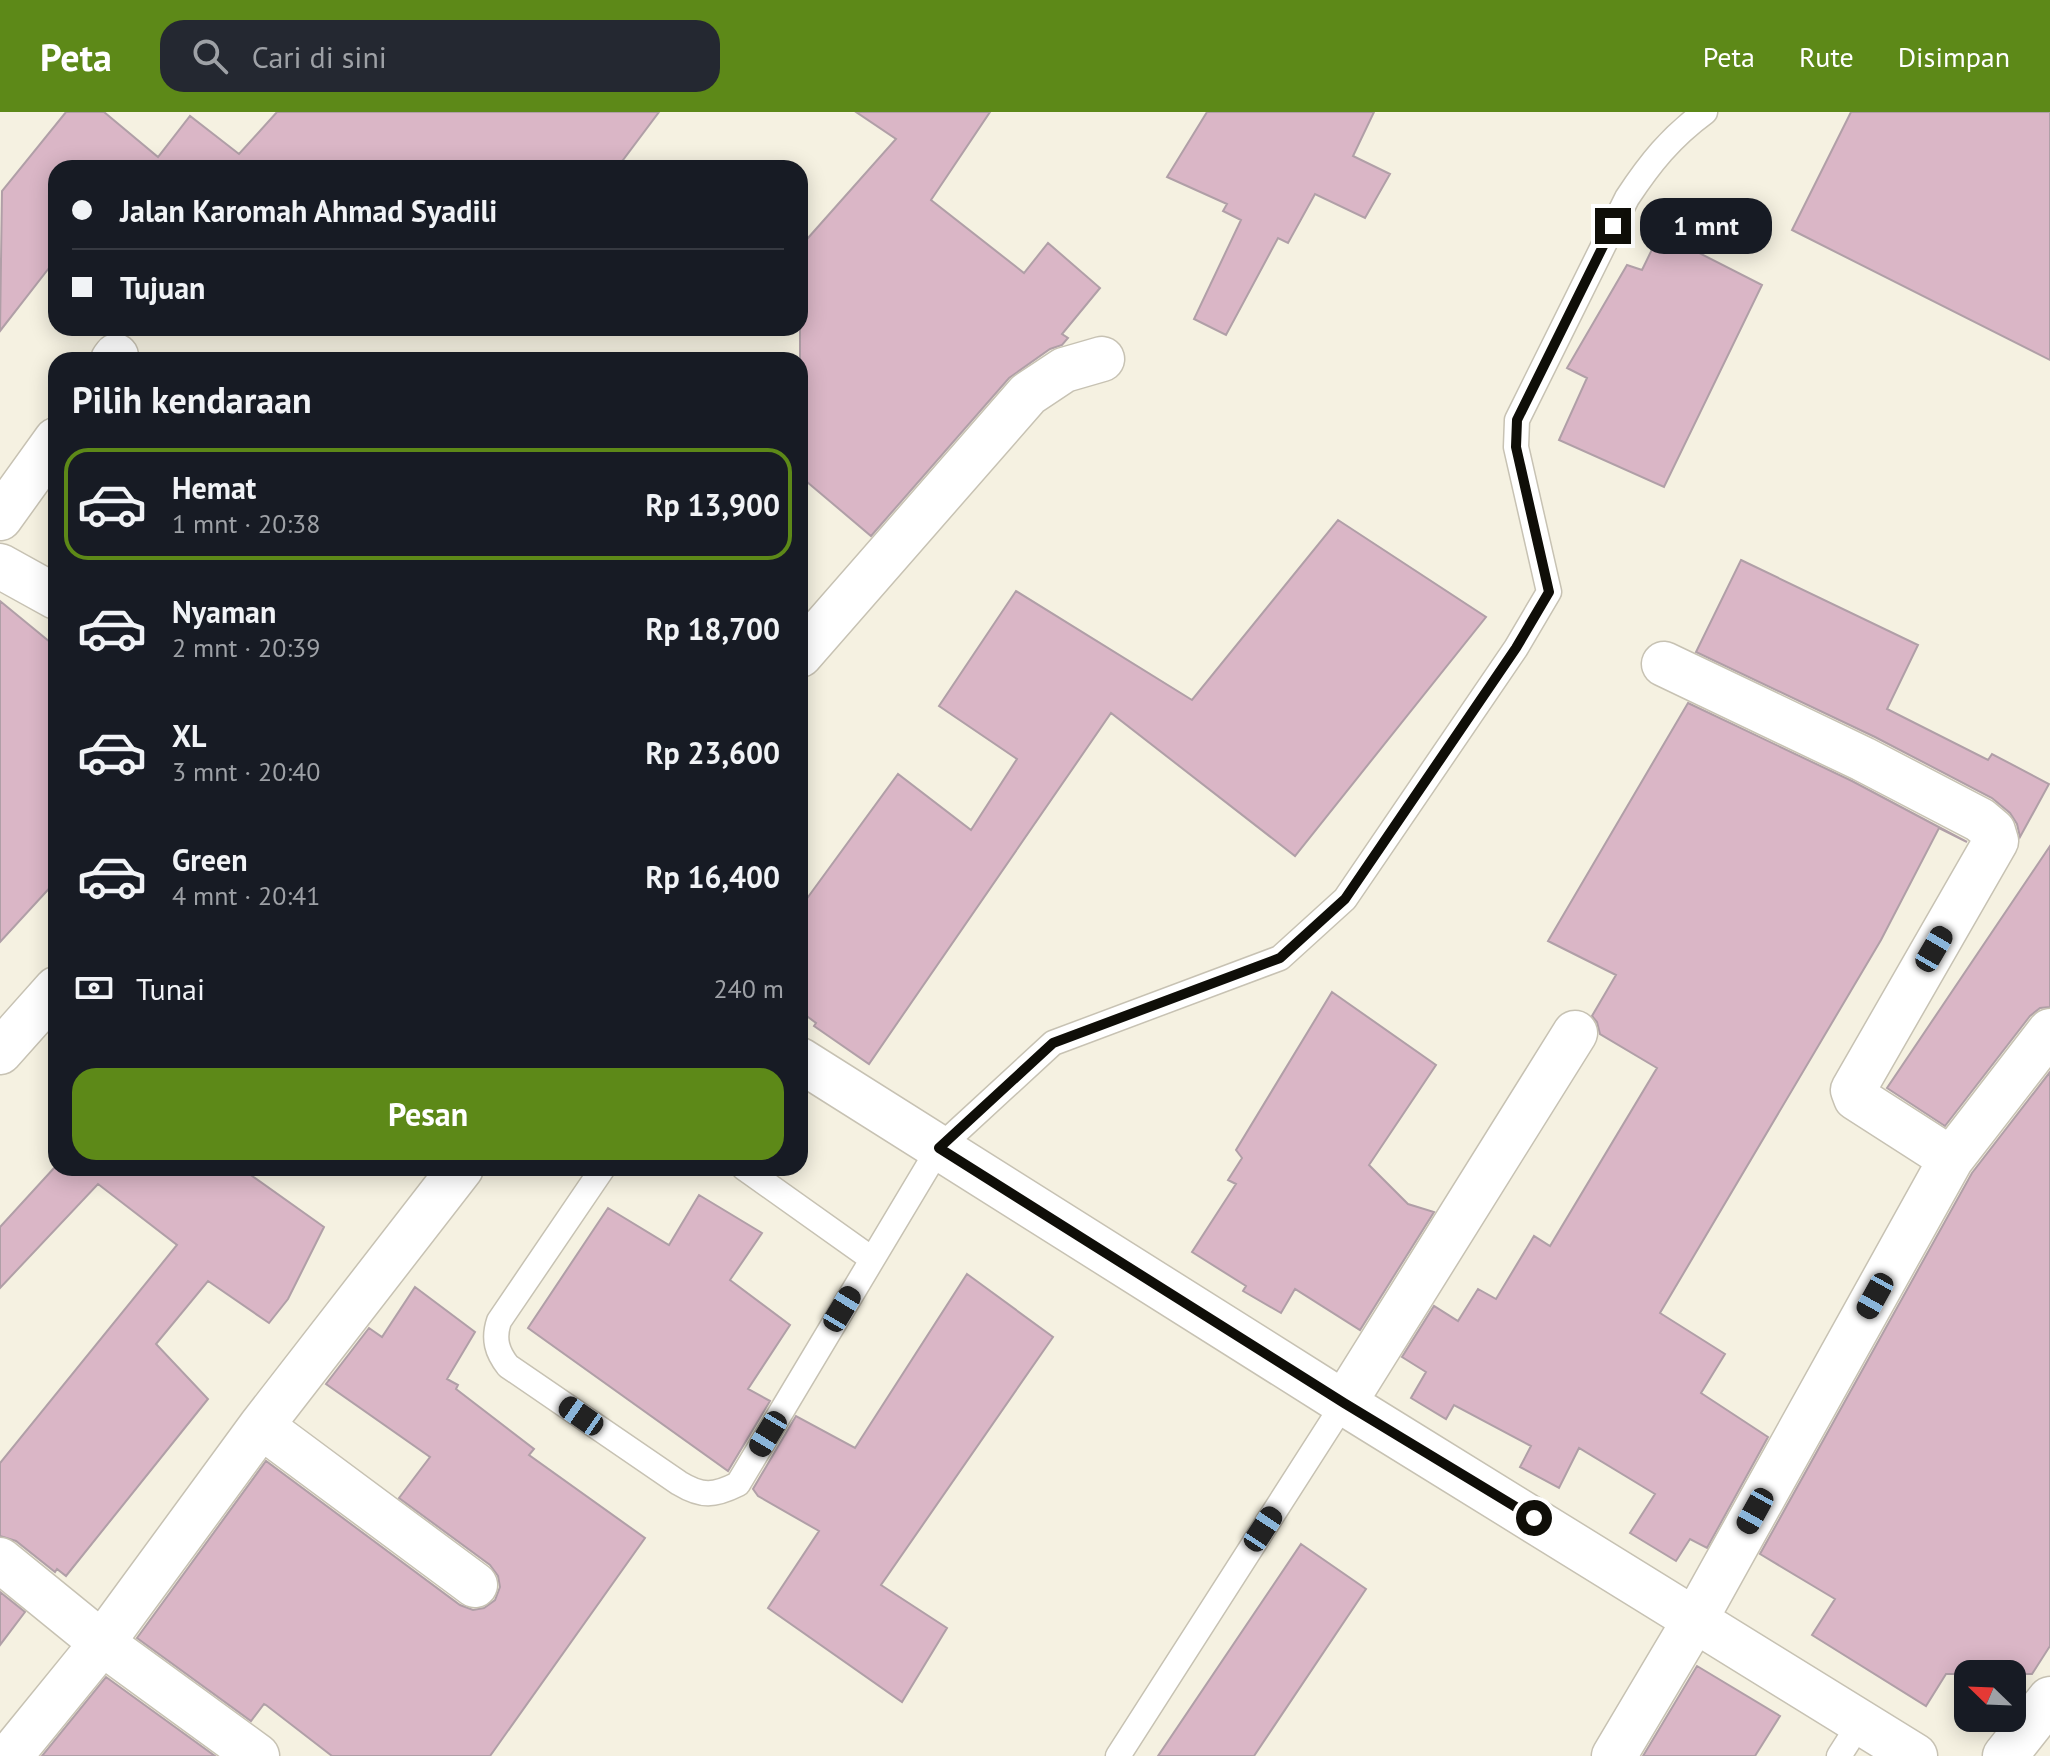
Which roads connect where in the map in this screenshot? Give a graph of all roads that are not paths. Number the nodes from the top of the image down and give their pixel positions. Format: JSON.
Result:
{"nodes":[{"id":1,"x":1705,"y":112,"type":"edge"},
{"id":2,"x":1102,"y":359,"type":"dead end"},
{"id":3,"x":48,"y":451,"type":"edge"},
{"id":4,"x":0,"y":518,"type":"edge"},
{"id":5,"x":0,"y":566,"type":"edge"},
{"id":6,"x":48,"y":593,"type":"edge"},
{"id":7,"x":808,"y":646,"type":"edge"},
{"id":8,"x":1664,"y":664,"type":"dead end"},
{"id":9,"x":48,"y":998,"type":"edge"},
{"id":10,"x":2050,"y":1031,"type":"edge"},
{"id":11,"x":1575,"y":1033,"type":"dead end"},
{"id":12,"x":0,"y":1052,"type":"edge"},
{"id":13,"x":808,"y":1065,"type":"edge"},
{"id":14,"x":939,"y":1148,"type":"junction"},
{"id":15,"x":1951,"y":1159,"type":"junction"},
{"id":16,"x":455,"y":1176,"type":"edge"},
{"id":17,"x":598,"y":1176,"type":"edge"},
{"id":18,"x":755,"y":1176,"type":"edge"},
{"id":19,"x":872,"y":1259,"type":"junction"},
{"id":20,"x":1344,"y":1403,"type":"junction"},
{"id":21,"x":261,"y":1426,"type":"junction"},
{"id":22,"x":0,"y":1560,"type":"edge"},
{"id":23,"x":475,"y":1585,"type":"dead end"},
{"id":24,"x":1696,"y":1618,"type":"junction"},
{"id":25,"x":102,"y":1643,"type":"junction"},
{"id":26,"x":2050,"y":1699,"type":"edge"},
{"id":27,"x":1850,"y":1740,"type":"edge"},
{"id":28,"x":10,"y":1756,"type":"edge"},
{"id":29,"x":257,"y":1756,"type":"edge"},
{"id":30,"x":1118,"y":1756,"type":"edge"},
{"id":31,"x":1614,"y":1756,"type":"edge"},
{"id":32,"x":1915,"y":1756,"type":"edge"},
{"id":33,"x":2005,"y":1756,"type":"edge"}],
"edges":[{"from":1,"to":14,"type":"lane"},
{"from":2,"to":7,"type":"street"},
{"from":3,"to":4,"type":"street"},
{"from":5,"to":6,"type":"street"},
{"from":8,"to":15,"type":"street"},
{"from":9,"to":12,"type":"street"},
{"from":10,"to":15,"type":"street"},
{"from":11,"to":20,"type":"street"},
{"from":13,"to":14,"type":"street"},
{"from":14,"to":19,"type":"lane"},
{"from":14,"to":20,"type":"street"},
{"from":15,"to":24,"type":"street"},
{"from":16,"to":21,"type":"street"},
{"from":17,"to":19,"type":"lane"},
{"from":18,"to":19,"type":"lane"},
{"from":20,"to":24,"type":"street"},
{"from":20,"to":30,"type":"lane"},
{"from":21,"to":23,"type":"street"},
{"from":21,"to":25,"type":"street"},
{"from":22,"to":25,"type":"street"},
{"from":24,"to":27,"type":"street"},
{"from":24,"to":31,"type":"street"},
{"from":25,"to":28,"type":"street"},
{"from":25,"to":29,"type":"street"},
{"from":26,"to":33,"type":"street"},
{"from":27,"to":32,"type":"street"}]}
